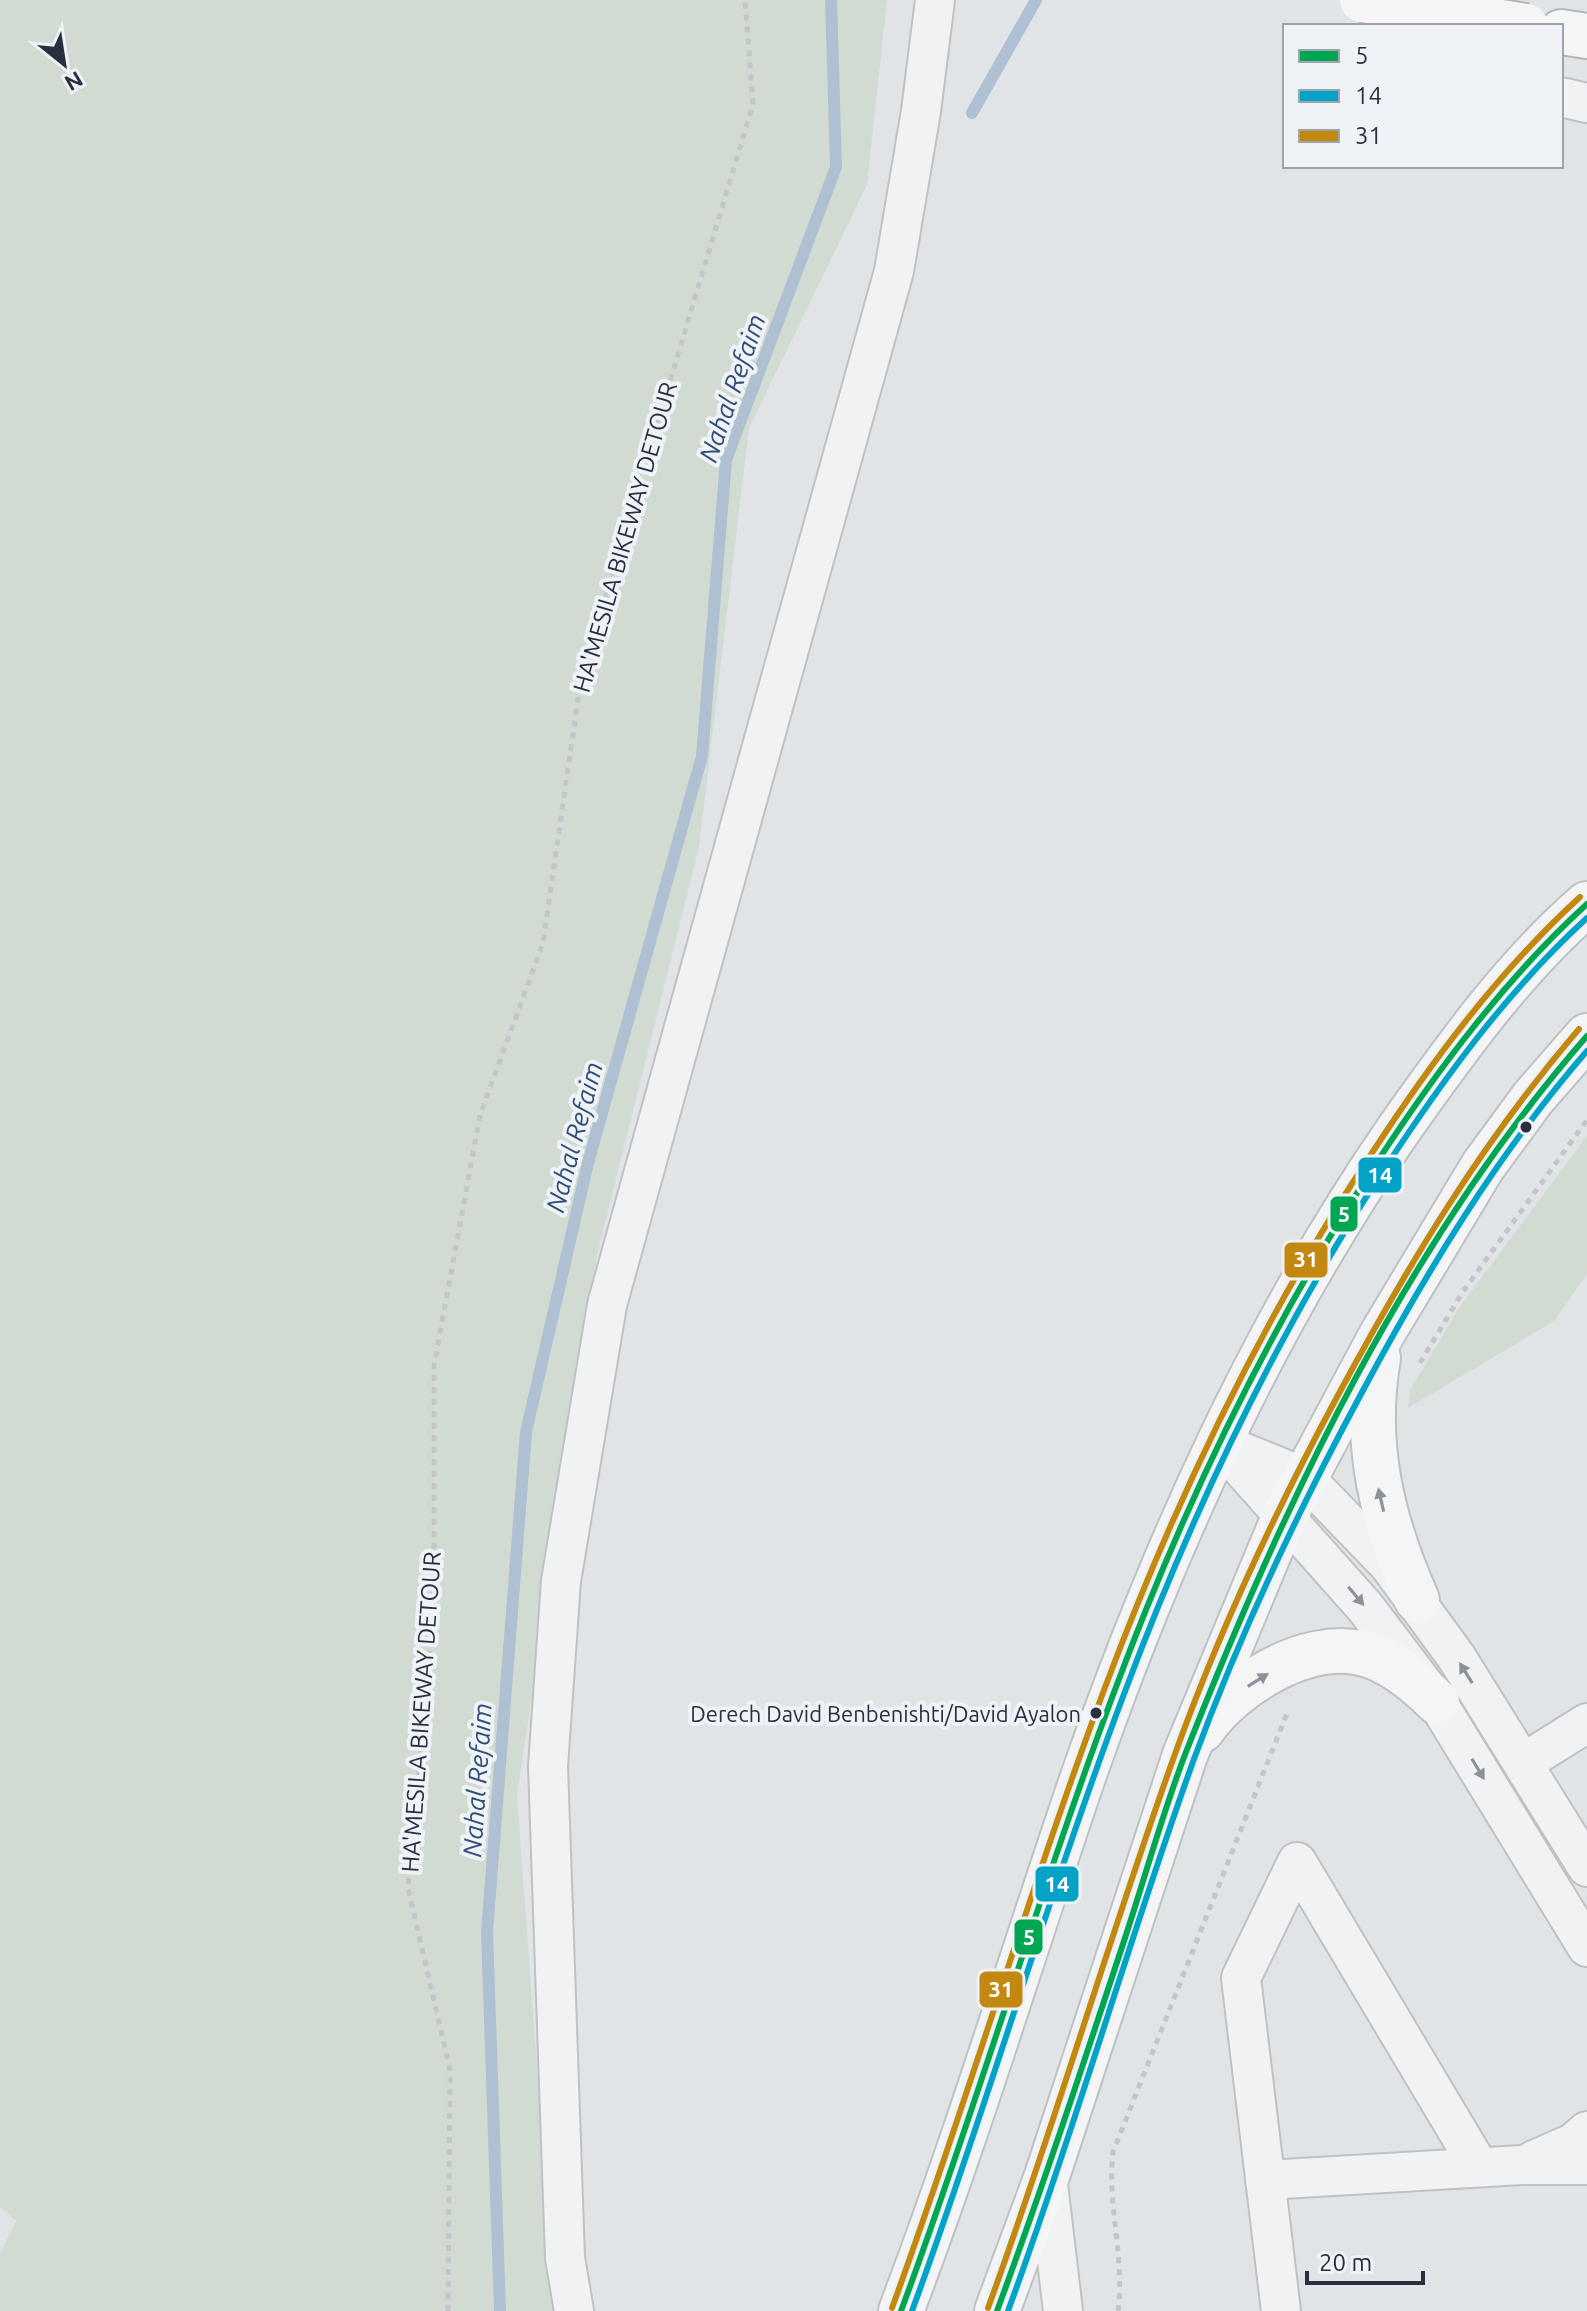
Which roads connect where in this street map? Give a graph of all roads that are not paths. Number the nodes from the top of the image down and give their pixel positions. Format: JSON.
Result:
{"nodes":[{"id":1,"x":935,"y":0,"type":"edge"},
{"id":2,"x":1362,"y":0,"type":"edge"},
{"id":3,"x":1459,"y":0,"type":"edge"},
{"id":4,"x":1448,"y":24,"type":"edge"},
{"id":5,"x":1513,"y":24,"type":"edge"},
{"id":6,"x":1563,"y":32,"type":"edge"},
{"id":7,"x":1587,"y":36,"type":"edge"},
{"id":8,"x":1563,"y":97,"type":"edge"},
{"id":9,"x":1587,"y":103,"type":"edge"},
{"id":10,"x":1587,"y":904,"type":"edge"},
{"id":11,"x":1587,"y":1036,"type":"edge"},
{"id":12,"x":1382,"y":1334,"type":"junction"},
{"id":13,"x":1219,"y":1443,"type":"junction"},
{"id":14,"x":1304,"y":1477,"type":"junction"},
{"id":15,"x":1284,"y":1517,"type":"junction"},
{"id":16,"x":1417,"y":1600,"type":"junction"},
{"id":17,"x":1437,"y":1702,"type":"junction"},
{"id":18,"x":1587,"y":1723,"type":"edge"},
{"id":19,"x":1185,"y":1755,"type":"junction"},
{"id":20,"x":1523,"y":1763,"type":"junction"},
{"id":21,"x":1587,"y":1867,"type":"edge"},
{"id":22,"x":1587,"y":1947,"type":"edge"},
{"id":23,"x":1587,"y":2131,"type":"edge"},
{"id":24,"x":1522,"y":2165,"type":"junction"},
{"id":25,"x":1587,"y":2165,"type":"edge"},
{"id":26,"x":1479,"y":2167,"type":"junction"},
{"id":27,"x":1047,"y":2176,"type":"junction"},
{"id":28,"x":1265,"y":2180,"type":"junction"},
{"id":29,"x":574,"y":2311,"type":"edge"},
{"id":30,"x":901,"y":2311,"type":"edge"},
{"id":31,"x":997,"y":2311,"type":"edge"},
{"id":32,"x":1063,"y":2311,"type":"edge"},
{"id":33,"x":1281,"y":2311,"type":"edge"}],
"edges":[{"from":1,"to":29,"type":"street"},
{"from":2,"to":5,"type":"main road","bridge":true},
{"from":3,"to":4,"type":"street"},
{"from":6,"to":7,"type":"main road"},
{"from":8,"to":9,"type":"street"},
{"from":10,"to":13,"type":"main road"},
{"from":11,"to":12,"type":"main road"},
{"from":12,"to":14,"type":"main road"},
{"from":16,"to":12,"type":"main road","one_way":true},
{"from":13,"to":14,"type":"street"},
{"from":13,"to":15,"type":"street"},
{"from":13,"to":30,"type":"main road"},
{"from":14,"to":15,"type":"main road"},
{"from":14,"to":16,"type":"street"},
{"from":15,"to":17,"type":"street","one_way":true},
{"from":15,"to":19,"type":"main road"},
{"from":20,"to":16,"type":"street","one_way":true},
{"from":19,"to":17,"type":"main road","one_way":true},
{"from":17,"to":22,"type":"street","one_way":true},
{"from":18,"to":20,"type":"street"},
{"from":19,"to":27,"type":"main road"},
{"from":20,"to":21,"type":"street"},
{"from":23,"to":24,"type":"street"},
{"from":24,"to":25,"type":"street"},
{"from":24,"to":26,"type":"street"},
{"from":26,"to":28,"type":"street"},
{"from":26,"to":28,"type":"street"},
{"from":27,"to":31,"type":"main road"},
{"from":27,"to":32,"type":"street"},
{"from":28,"to":33,"type":"street"}]}
